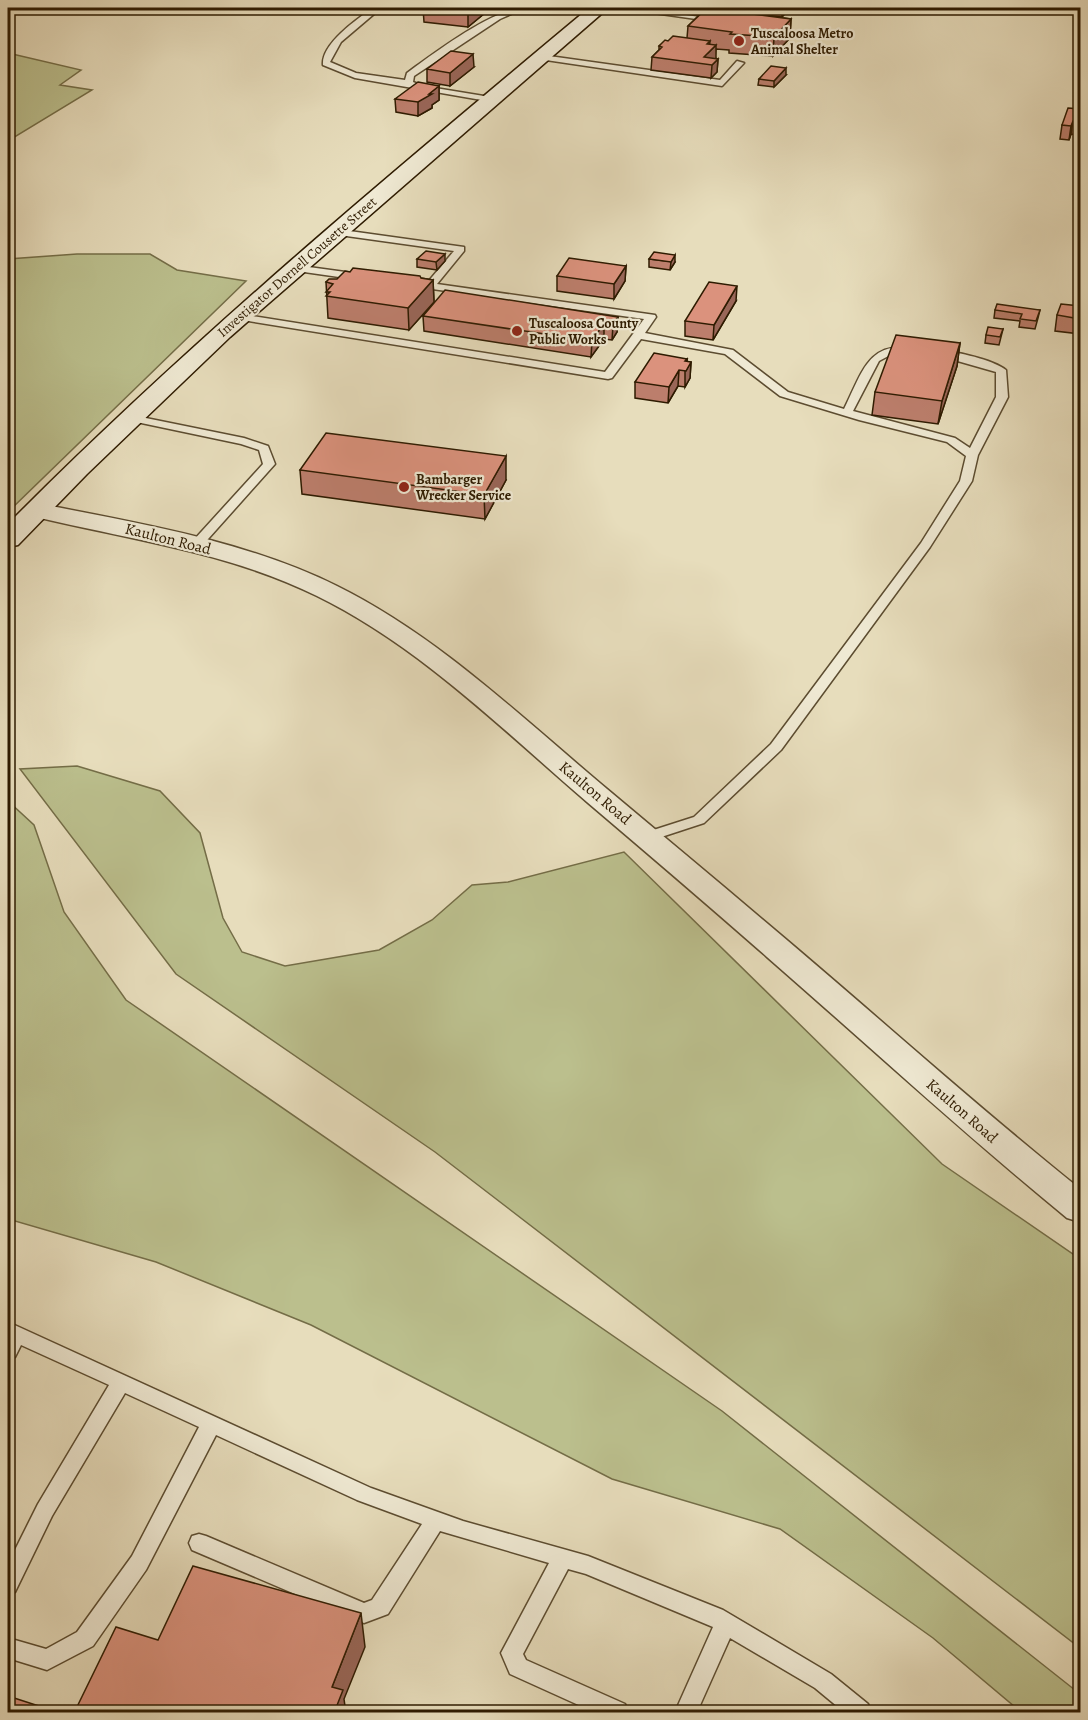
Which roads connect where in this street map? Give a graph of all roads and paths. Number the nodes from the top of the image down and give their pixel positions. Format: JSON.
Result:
{"nodes":[{"id":1,"x":376,"y":8,"type":"edge"},
{"id":2,"x":521,"y":8,"type":"edge"},
{"id":3,"x":599,"y":8,"type":"edge"},
{"id":4,"x":623,"y":8,"type":"edge"},
{"id":5,"x":726,"y":21,"type":"edge"},
{"id":6,"x":542,"y":57,"type":"junction"},
{"id":7,"x":740,"y":63,"type":"dead end"},
{"id":8,"x":409,"y":82,"type":"junction"},
{"id":9,"x":490,"y":100,"type":"junction"},
{"id":10,"x":335,"y":232,"type":"junction"},
{"id":11,"x":294,"y":268,"type":"junction"},
{"id":12,"x":366,"y":278,"type":"edge"},
{"id":13,"x":410,"y":284,"type":"edge"},
{"id":14,"x":430,"y":286,"type":"junction"},
{"id":15,"x":240,"y":317,"type":"junction"},
{"id":16,"x":638,"y":335,"type":"junction"},
{"id":17,"x":847,"y":413,"type":"junction"},
{"id":18,"x":131,"y":418,"type":"junction"},
{"id":19,"x":972,"y":455,"type":"junction"},
{"id":20,"x":36,"y":510,"type":"junction"},
{"id":21,"x":8,"y":540,"type":"edge"},
{"id":22,"x":196,"y":545,"type":"junction"},
{"id":23,"x":646,"y":837,"type":"junction"},
{"id":24,"x":1080,"y":1208,"type":"edge"},
{"id":25,"x":11,"y":1339,"type":"edge"},
{"id":26,"x":121,"y":1383,"type":"junction"},
{"id":27,"x":211,"y":1424,"type":"junction"},
{"id":28,"x":436,"y":1520,"type":"junction"},
{"id":29,"x":199,"y":1543,"type":"dead end"},
{"id":30,"x":563,"y":1558,"type":"junction"},
{"id":31,"x":8,"y":1585,"type":"edge"},
{"id":32,"x":726,"y":1623,"type":"junction"},
{"id":33,"x":8,"y":1648,"type":"edge"},
{"id":34,"x":617,"y":1713,"type":"edge"},
{"id":35,"x":686,"y":1713,"type":"edge"},
{"id":36,"x":860,"y":1713,"type":"edge"}],
"edges":[{"from":1,"to":8,"type":"lane"},
{"from":2,"to":8,"type":"lane"},
{"from":3,"to":6,"type":"main road","name":"Investigator Dornell Cousette Street"},
{"from":4,"to":5,"type":"lane"},
{"from":6,"to":7,"type":"lane"},
{"from":6,"to":9,"type":"main road","name":"Investigator Dornell Cousette Street"},
{"from":8,"to":9,"type":"lane"},
{"from":9,"to":10,"type":"main road","name":"Investigator Dornell Cousette Street"},
{"from":10,"to":11,"type":"main road","name":"Investigator Dornell Cousette Street"},
{"from":10,"to":14,"type":"lane"},
{"from":11,"to":12,"type":"lane"},
{"from":11,"to":15,"type":"main road","name":"Investigator Dornell Cousette Street"},
{"from":13,"to":14,"type":"lane"},
{"from":14,"to":16,"type":"lane"},
{"from":15,"to":16,"type":"lane"},
{"from":15,"to":18,"type":"main road","name":"Investigator Dornell Cousette Street"},
{"from":16,"to":17,"type":"lane"},
{"from":17,"to":19,"type":"lane"},
{"from":17,"to":19,"type":"lane"},
{"from":18,"to":20,"type":"main road","name":"Investigator Dornell Cousette Street"},
{"from":18,"to":22,"type":"lane"},
{"from":19,"to":23,"type":"lane"},
{"from":20,"to":21,"type":"main road","name":"Investigator Dornell Cousette Street"},
{"from":20,"to":22,"type":"street","name":"Kaulton Road"},
{"from":22,"to":23,"type":"street","name":"Kaulton Road"},
{"from":23,"to":24,"type":"street","name":"Kaulton Road"},
{"from":25,"to":26,"type":"lane"},
{"from":26,"to":27,"type":"lane"},
{"from":26,"to":31,"type":"lane"},
{"from":27,"to":28,"type":"lane"},
{"from":27,"to":33,"type":"lane"},
{"from":28,"to":29,"type":"lane"},
{"from":28,"to":30,"type":"lane"},
{"from":30,"to":32,"type":"lane"},
{"from":30,"to":34,"type":"lane"},
{"from":32,"to":35,"type":"lane"},
{"from":32,"to":36,"type":"lane"}]}
